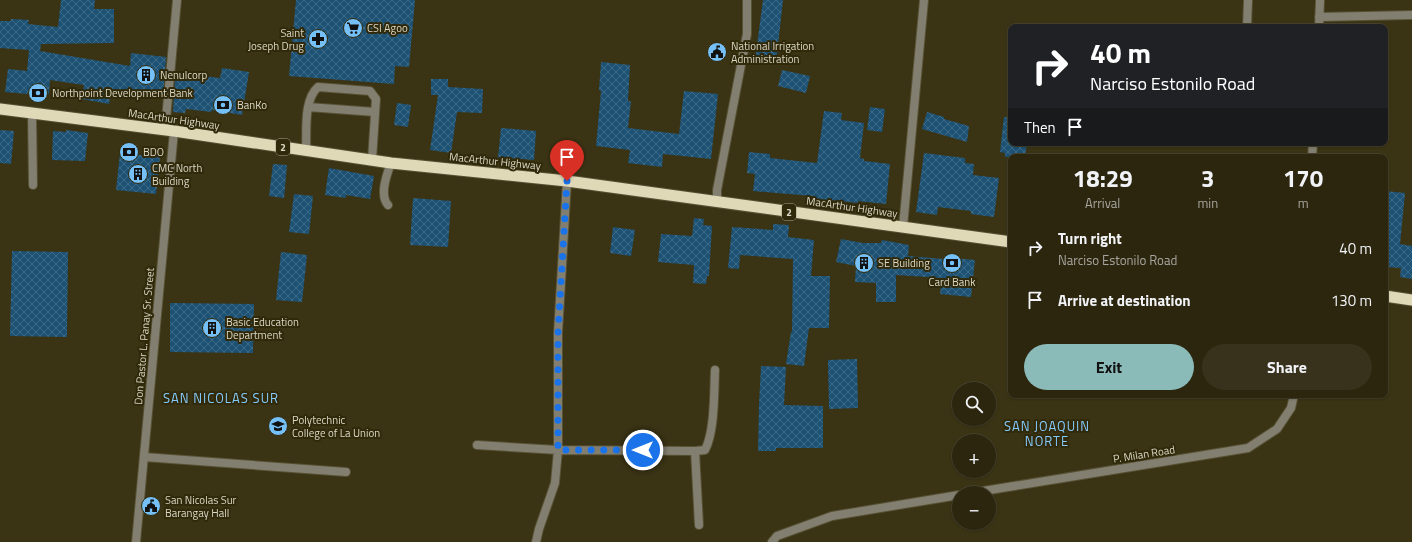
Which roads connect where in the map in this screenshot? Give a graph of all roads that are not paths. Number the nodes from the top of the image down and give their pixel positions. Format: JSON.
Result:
{"nodes":[{"id":1,"x":177,"y":0,"type":"edge"},
{"id":2,"x":924,"y":0,"type":"edge"},
{"id":3,"x":1248,"y":0,"type":"edge"},
{"id":4,"x":1320,"y":0,"type":"edge"},
{"id":5,"x":747,"y":2,"type":"dead end"},
{"id":6,"x":1412,"y":15,"type":"edge"},
{"id":7,"x":1319,"y":18,"type":"junction"},
{"id":8,"x":1247,"y":24,"type":"edge"},
{"id":9,"x":1319,"y":24,"type":"edge"},
{"id":10,"x":308,"y":107,"type":"junction"},
{"id":11,"x":0,"y":108,"type":"edge"},
{"id":12,"x":375,"y":112,"type":"junction"},
{"id":13,"x":32,"y":113,"type":"junction"},
{"id":14,"x":170,"y":131,"type":"junction"},
{"id":15,"x":306,"y":150,"type":"junction"},
{"id":16,"x":372,"y":160,"type":"junction"},
{"id":17,"x":391,"y":163,"type":"junction"},
{"id":18,"x":567,"y":181,"type":"junction"},
{"id":19,"x":33,"y":185,"type":"dead end"},
{"id":20,"x":718,"y":202,"type":"junction"},
{"id":21,"x":388,"y":205,"type":"dead end"},
{"id":22,"x":903,"y":227,"type":"junction"},
{"id":23,"x":1008,"y":242,"type":"edge"},
{"id":24,"x":1388,"y":296,"type":"edge"},
{"id":25,"x":1412,"y":300,"type":"edge"},
{"id":26,"x":715,"y":370,"type":"dead end"},
{"id":27,"x":1293,"y":398,"type":"edge"},
{"id":28,"x":477,"y":445,"type":"dead end"},
{"id":29,"x":558,"y":450,"type":"junction"},
{"id":30,"x":695,"y":451,"type":"junction"},
{"id":31,"x":144,"y":457,"type":"junction"},
{"id":32,"x":346,"y":472,"type":"dead end"},
{"id":33,"x":996,"y":489,"type":"edge"},
{"id":34,"x":952,"y":496,"type":"edge"},
{"id":35,"x":699,"y":525,"type":"dead end"},
{"id":36,"x":136,"y":542,"type":"edge"},
{"id":37,"x":536,"y":542,"type":"edge"},
{"id":38,"x":772,"y":542,"type":"edge"}],
"edges":[{"from":1,"to":14,"type":"street","name":"Don Pastor L. Panay Sr. Street"},
{"from":2,"to":22,"type":"street"},
{"from":3,"to":8,"type":"street"},
{"from":4,"to":7,"type":"street"},
{"from":5,"to":20,"type":"street"},
{"from":6,"to":7,"type":"street"},
{"from":7,"to":9,"type":"street"},
{"from":10,"to":12,"type":"street"},
{"from":10,"to":12,"type":"street"},
{"from":10,"to":15,"type":"street"},
{"from":11,"to":13,"type":"highway","name":"MacArthur Highway","number":"2"},
{"from":12,"to":16,"type":"street"},
{"from":13,"to":14,"type":"highway","name":"MacArthur Highway","number":"2"},
{"from":13,"to":19,"type":"street"},
{"from":14,"to":15,"type":"highway","name":"MacArthur Highway","number":"2"},
{"from":14,"to":31,"type":"street","name":"Don Pastor L. Panay Sr. Street"},
{"from":15,"to":16,"type":"highway","name":"MacArthur Highway","number":"2"},
{"from":16,"to":17,"type":"highway","name":"MacArthur Highway","number":"2"},
{"from":17,"to":18,"type":"highway","name":"MacArthur Highway","number":"2"},
{"from":17,"to":21,"type":"street"},
{"from":18,"to":20,"type":"highway","name":"MacArthur Highway","number":"2"},
{"from":18,"to":29,"type":"street"},
{"from":20,"to":22,"type":"highway","name":"MacArthur Highway","number":"2"},
{"from":22,"to":23,"type":"highway","name":"MacArthur Highway","number":"2"},
{"from":24,"to":25,"type":"highway"},
{"from":26,"to":30,"type":"street"},
{"from":27,"to":33,"type":"street","name":"P. Milan Road"},
{"from":28,"to":29,"type":"street"},
{"from":29,"to":30,"type":"street"},
{"from":29,"to":37,"type":"street"},
{"from":30,"to":35,"type":"street"},
{"from":31,"to":32,"type":"street"},
{"from":31,"to":36,"type":"street","name":"Don Pastor L. Panay Sr. Street"},
{"from":34,"to":38,"type":"street"}]}
